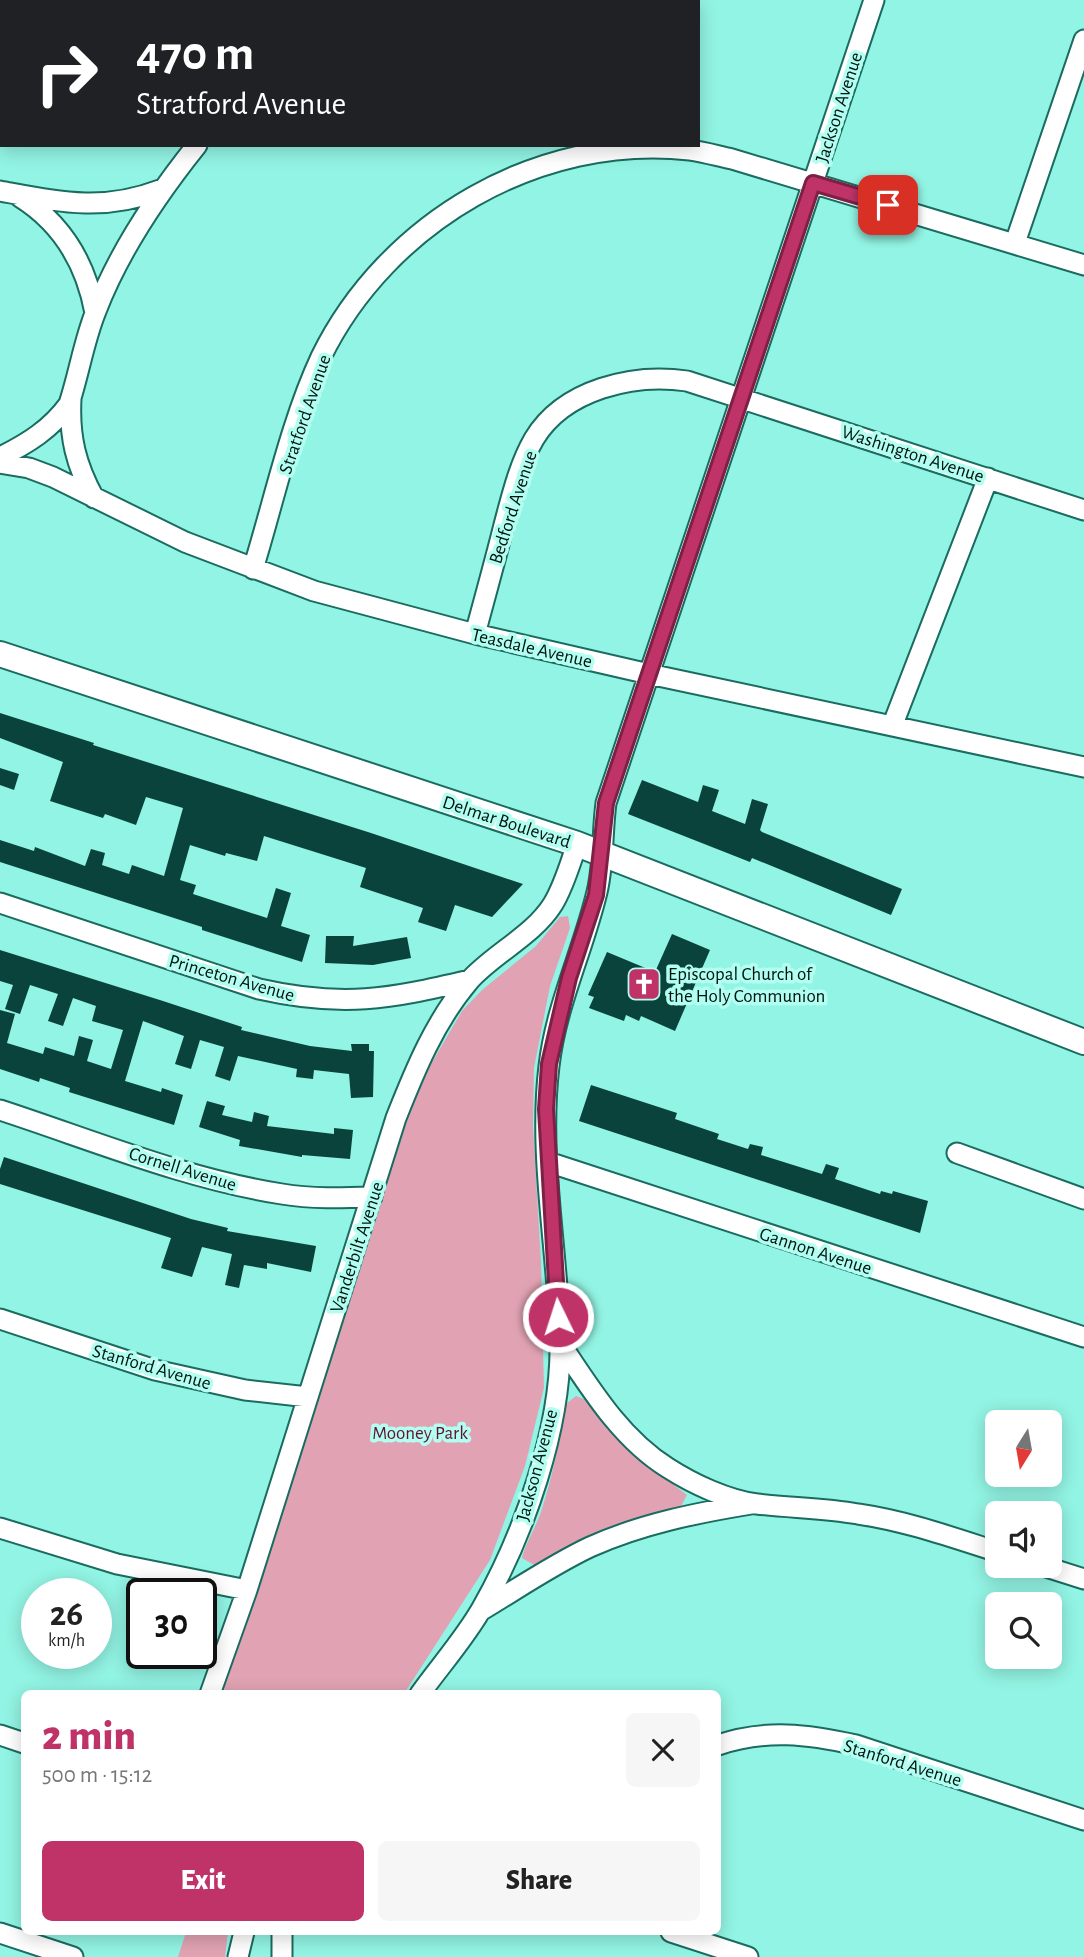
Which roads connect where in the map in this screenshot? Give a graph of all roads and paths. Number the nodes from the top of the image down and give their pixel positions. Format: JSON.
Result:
{"nodes":[{"id":1,"x":874,"y":0,"type":"edge"},
{"id":2,"x":1084,"y":40,"type":"edge"},
{"id":3,"x":1079,"y":67,"type":"edge"},
{"id":4,"x":195,"y":147,"type":"edge"},
{"id":5,"x":813,"y":183,"type":"junction"},
{"id":6,"x":160,"y":190,"type":"junction"},
{"id":7,"x":7,"y":192,"type":"edge"},
{"id":8,"x":1015,"y":243,"type":"junction"},
{"id":9,"x":1084,"y":265,"type":"edge"},
{"id":10,"x":95,"y":313,"type":"junction"},
{"id":11,"x":741,"y":397,"type":"junction"},
{"id":12,"x":71,"y":400,"type":"junction"},
{"id":13,"x":0,"y":457,"type":"edge"},
{"id":14,"x":0,"y":463,"type":"edge"},
{"id":15,"x":988,"y":478,"type":"junction"},
{"id":16,"x":94,"y":498,"type":"junction"},
{"id":17,"x":1084,"y":510,"type":"edge"},
{"id":18,"x":253,"y":569,"type":"junction"},
{"id":19,"x":475,"y":634,"type":"junction"},
{"id":20,"x":0,"y":654,"type":"edge"},
{"id":21,"x":649,"y":674,"type":"junction"},
{"id":22,"x":893,"y":724,"type":"junction"},
{"id":23,"x":1084,"y":767,"type":"edge"},
{"id":24,"x":578,"y":844,"type":"junction"},
{"id":25,"x":602,"y":853,"type":"junction"},
{"id":26,"x":0,"y":903,"type":"edge"},
{"id":27,"x":470,"y":980,"type":"junction"},
{"id":28,"x":1084,"y":1042,"type":"edge"},
{"id":29,"x":0,"y":1111,"type":"edge"},
{"id":30,"x":957,"y":1153,"type":"dead end"},
{"id":31,"x":548,"y":1162,"type":"junction"},
{"id":32,"x":372,"y":1197,"type":"junction"},
{"id":33,"x":1084,"y":1199,"type":"edge"},
{"id":34,"x":0,"y":1319,"type":"edge"},
{"id":35,"x":1084,"y":1337,"type":"edge"},
{"id":36,"x":560,"y":1343,"type":"junction"},
{"id":37,"x":308,"y":1397,"type":"junction"},
{"id":38,"x":754,"y":1503,"type":"junction"},
{"id":39,"x":0,"y":1528,"type":"edge"},
{"id":40,"x":985,"y":1548,"type":"edge"},
{"id":41,"x":1062,"y":1572,"type":"edge"},
{"id":42,"x":1084,"y":1580,"type":"edge"},
{"id":43,"x":247,"y":1590,"type":"junction"},
{"id":44,"x":481,"y":1610,"type":"junction"},
{"id":45,"x":211,"y":1690,"type":"edge"},
{"id":46,"x":423,"y":1690,"type":"edge"},
{"id":47,"x":0,"y":1735,"type":"edge"},
{"id":48,"x":21,"y":1742,"type":"edge"},
{"id":49,"x":721,"y":1744,"type":"edge"},
{"id":50,"x":1084,"y":1820,"type":"edge"},
{"id":51,"x":0,"y":1933,"type":"edge"},
{"id":52,"x":243,"y":1935,"type":"edge"},
{"id":53,"x":282,"y":1935,"type":"edge"},
{"id":54,"x":680,"y":1935,"type":"edge"},
{"id":55,"x":73,"y":1957,"type":"edge"},
{"id":56,"x":239,"y":1957,"type":"edge"},
{"id":57,"x":282,"y":1957,"type":"edge"},
{"id":58,"x":748,"y":1957,"type":"edge"}],
"edges":[{"from":1,"to":5,"type":"street","name":"Jackson Avenue"},
{"from":2,"to":3,"type":"street"},
{"from":3,"to":8,"type":"street"},
{"from":4,"to":6,"type":"street"},
{"from":5,"to":8,"type":"street","name":"Stratford Avenue"},
{"from":5,"to":11,"type":"street","name":"Jackson Avenue"},
{"from":5,"to":18,"type":"street","name":"Stratford Avenue"},
{"from":6,"to":7,"type":"street"},
{"from":6,"to":10,"type":"street"},
{"from":7,"to":10,"type":"street"},
{"from":8,"to":9,"type":"street","name":"Stratford Avenue"},
{"from":10,"to":12,"type":"street"},
{"from":11,"to":15,"type":"street","name":"Washington Avenue"},
{"from":11,"to":19,"type":"street","name":"Bedford Avenue"},
{"from":11,"to":21,"type":"street","name":"Jackson Avenue"},
{"from":12,"to":13,"type":"street"},
{"from":12,"to":16,"type":"street"},
{"from":14,"to":16,"type":"street","name":"Teasdale Avenue"},
{"from":15,"to":17,"type":"street","name":"Washington Avenue"},
{"from":15,"to":22,"type":"street"},
{"from":16,"to":18,"type":"street","name":"Teasdale Avenue"},
{"from":18,"to":19,"type":"street","name":"Teasdale Avenue"},
{"from":19,"to":21,"type":"street","name":"Teasdale Avenue"},
{"from":20,"to":24,"type":"main road","name":"Delmar Boulevard"},
{"from":21,"to":22,"type":"street","name":"Teasdale Avenue"},
{"from":21,"to":25,"type":"street","name":"Jackson Avenue"},
{"from":22,"to":23,"type":"street","name":"Teasdale Avenue"},
{"from":24,"to":25,"type":"main road","name":"Delmar Boulevard"},
{"from":24,"to":27,"type":"street","name":"Vanderbilt Avenue"},
{"from":25,"to":28,"type":"main road","name":"Delmar Boulevard"},
{"from":25,"to":31,"type":"street","name":"Jackson Avenue"},
{"from":26,"to":27,"type":"street","name":"Princeton Avenue"},
{"from":27,"to":32,"type":"street","name":"Vanderbilt Avenue"},
{"from":29,"to":32,"type":"street","name":"Cornell Avenue"},
{"from":30,"to":33,"type":"street"},
{"from":31,"to":35,"type":"street","name":"Gannon Avenue"},
{"from":31,"to":36,"type":"street","name":"Jackson Avenue"},
{"from":32,"to":37,"type":"street","name":"Vanderbilt Avenue"},
{"from":34,"to":37,"type":"street","name":"Stanford Avenue"},
{"from":36,"to":38,"type":"street"},
{"from":36,"to":44,"type":"street","name":"Jackson Avenue"},
{"from":37,"to":43,"type":"street","name":"Vanderbilt Avenue"},
{"from":38,"to":40,"type":"street"},
{"from":38,"to":44,"type":"street"},
{"from":39,"to":43,"type":"street"},
{"from":41,"to":42,"type":"street"},
{"from":43,"to":45,"type":"street","name":"Vanderbilt Avenue"},
{"from":44,"to":46,"type":"street","name":"Jackson Avenue"},
{"from":47,"to":48,"type":"street"},
{"from":49,"to":50,"type":"street","name":"Stanford Avenue"},
{"from":51,"to":55,"type":"street"},
{"from":52,"to":56,"type":"street"},
{"from":53,"to":57,"type":"street"},
{"from":54,"to":58,"type":"street"}]}
